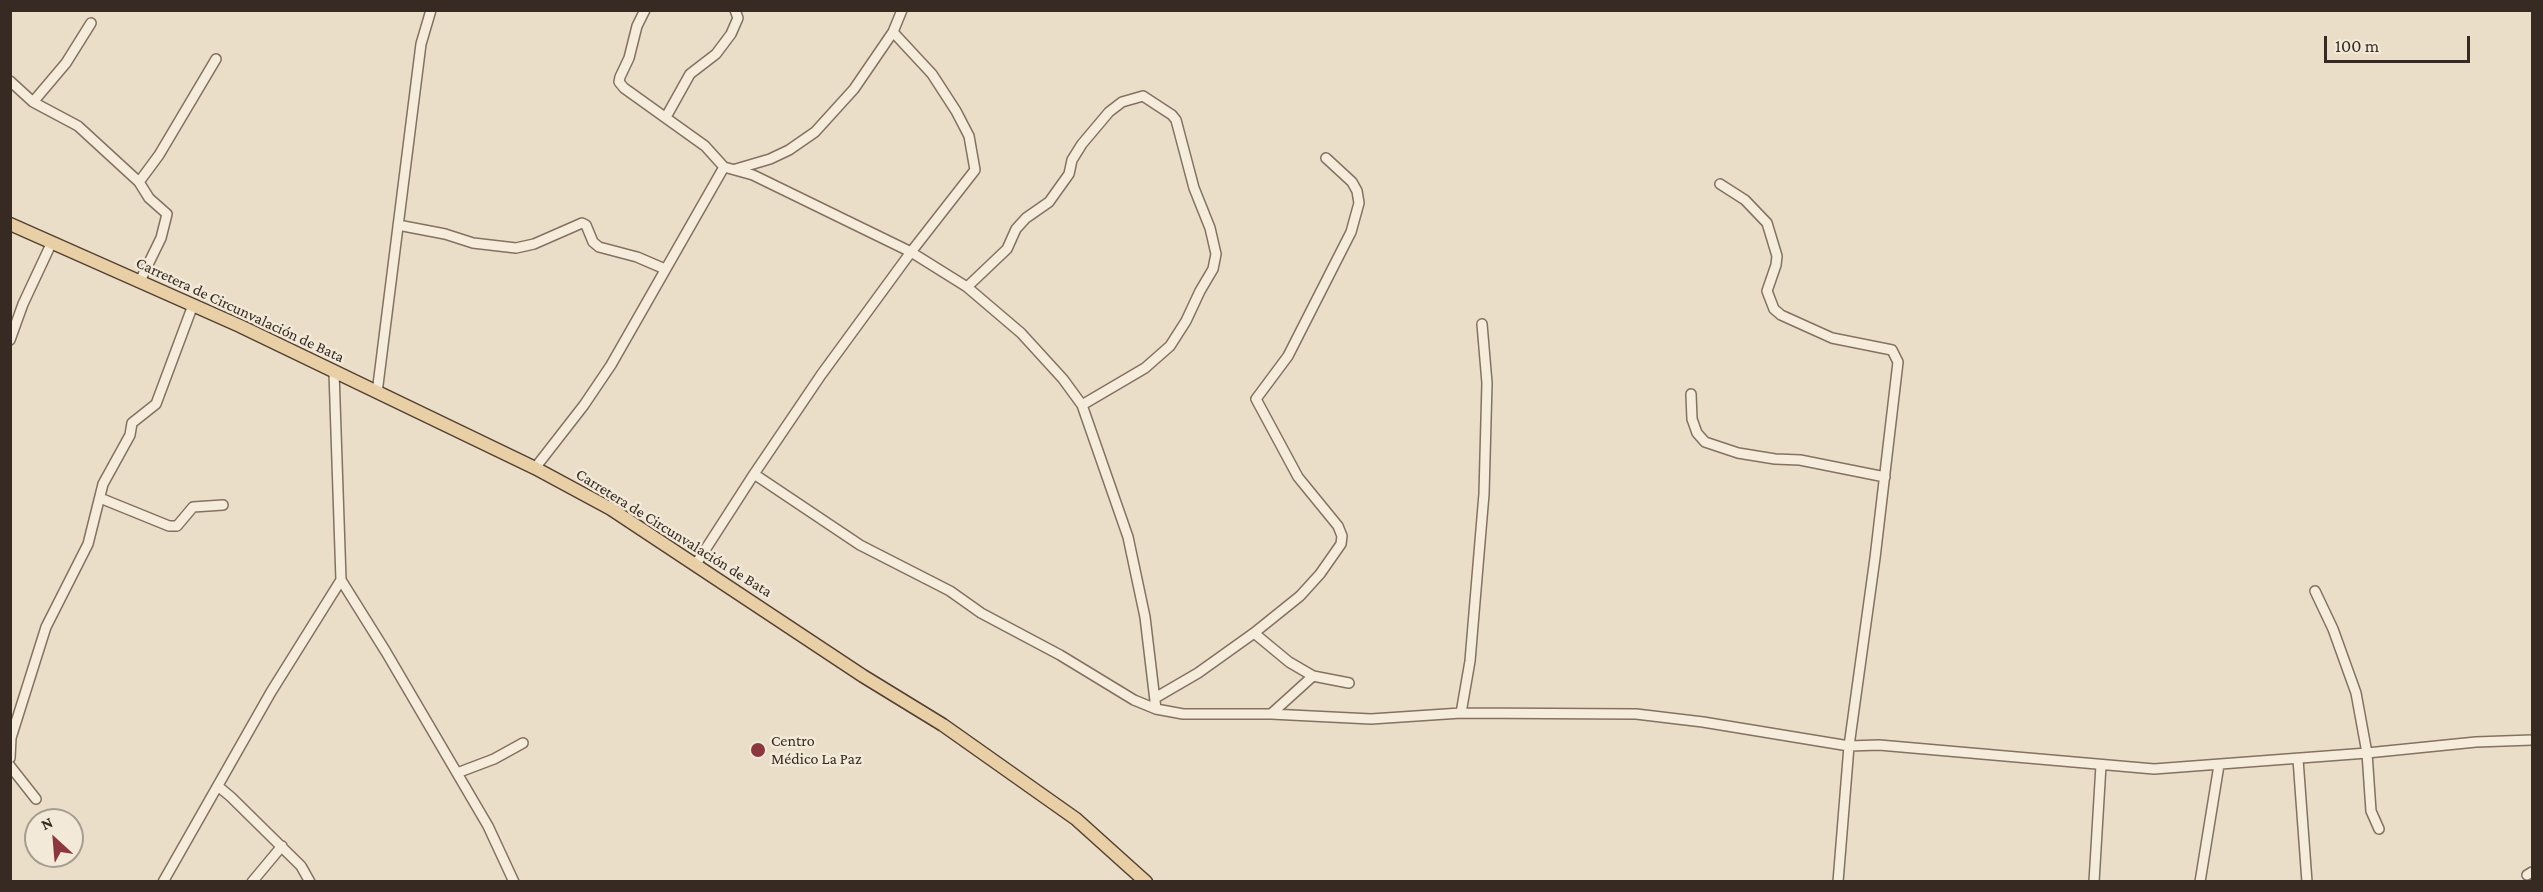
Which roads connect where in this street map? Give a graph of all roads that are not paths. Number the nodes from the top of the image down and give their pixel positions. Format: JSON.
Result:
{"nodes":[{"id":1,"x":431,"y":10,"type":"edge"},
{"id":2,"x":645,"y":10,"type":"edge"},
{"id":3,"x":735,"y":10,"type":"edge"},
{"id":4,"x":902,"y":10,"type":"edge"},
{"id":5,"x":91,"y":23,"type":"dead end"},
{"id":6,"x":893,"y":32,"type":"junction"},
{"id":7,"x":216,"y":59,"type":"dead end"},
{"id":8,"x":10,"y":81,"type":"edge"},
{"id":9,"x":33,"y":102,"type":"junction"},
{"id":10,"x":666,"y":117,"type":"junction"},
{"id":11,"x":1326,"y":158,"type":"dead end"},
{"id":12,"x":729,"y":168,"type":"junction"},
{"id":13,"x":139,"y":182,"type":"junction"},
{"id":14,"x":1720,"y":184,"type":"dead end"},
{"id":15,"x":10,"y":224,"type":"edge"},
{"id":16,"x":398,"y":225,"type":"junction"},
{"id":17,"x":51,"y":242,"type":"junction"},
{"id":18,"x":911,"y":252,"type":"junction"},
{"id":19,"x":665,"y":269,"type":"junction"},
{"id":20,"x":140,"y":281,"type":"junction"},
{"id":21,"x":967,"y":287,"type":"junction"},
{"id":22,"x":193,"y":305,"type":"junction"},
{"id":23,"x":1482,"y":324,"type":"dead end"},
{"id":24,"x":10,"y":340,"type":"edge"},
{"id":25,"x":334,"y":372,"type":"junction"},
{"id":26,"x":377,"y":393,"type":"junction"},
{"id":27,"x":1691,"y":394,"type":"dead end"},
{"id":28,"x":1082,"y":405,"type":"junction"},
{"id":29,"x":535,"y":468,"type":"junction"},
{"id":30,"x":754,"y":474,"type":"junction"},
{"id":31,"x":1885,"y":477,"type":"junction"},
{"id":32,"x":100,"y":498,"type":"junction"},
{"id":33,"x":223,"y":505,"type":"dead end"},
{"id":34,"x":696,"y":564,"type":"junction"},
{"id":35,"x":341,"y":580,"type":"junction"},
{"id":36,"x":2315,"y":591,"type":"dead end"},
{"id":37,"x":1254,"y":633,"type":"junction"},
{"id":38,"x":1313,"y":676,"type":"junction"},
{"id":39,"x":1349,"y":683,"type":"dead end"},
{"id":40,"x":1156,"y":704,"type":"junction"},
{"id":41,"x":1461,"y":713,"type":"junction"},
{"id":42,"x":1270,"y":714,"type":"junction"},
{"id":43,"x":2532,"y":740,"type":"edge"},
{"id":44,"x":523,"y":743,"type":"dead end"},
{"id":45,"x":1849,"y":746,"type":"junction"},
{"id":46,"x":2367,"y":753,"type":"junction"},
{"id":47,"x":10,"y":758,"type":"edge"},
{"id":48,"x":2298,"y":759,"type":"junction"},
{"id":49,"x":2101,"y":765,"type":"junction"},
{"id":50,"x":2219,"y":765,"type":"junction"},
{"id":51,"x":10,"y":766,"type":"edge"},
{"id":52,"x":457,"y":773,"type":"junction"},
{"id":53,"x":219,"y":787,"type":"junction"},
{"id":54,"x":36,"y":799,"type":"dead end"},
{"id":55,"x":2379,"y":829,"type":"dead end"},
{"id":56,"x":282,"y":846,"type":"junction"},
{"id":57,"x":163,"y":882,"type":"edge"},
{"id":58,"x":252,"y":882,"type":"edge"},
{"id":59,"x":310,"y":882,"type":"edge"},
{"id":60,"x":514,"y":882,"type":"edge"},
{"id":61,"x":1146,"y":882,"type":"edge"},
{"id":62,"x":1838,"y":882,"type":"edge"},
{"id":63,"x":2094,"y":882,"type":"edge"},
{"id":64,"x":2200,"y":882,"type":"edge"},
{"id":65,"x":2307,"y":882,"type":"edge"}],
"edges":[{"from":1,"to":16,"type":"street"},
{"from":2,"to":10,"type":"street"},
{"from":3,"to":10,"type":"street"},
{"from":4,"to":6,"type":"street"},
{"from":5,"to":9,"type":"street"},
{"from":6,"to":12,"type":"street"},
{"from":6,"to":18,"type":"street"},
{"from":7,"to":13,"type":"street"},
{"from":8,"to":9,"type":"street"},
{"from":9,"to":13,"type":"street"},
{"from":10,"to":12,"type":"street"},
{"from":11,"to":37,"type":"street"},
{"from":12,"to":18,"type":"street"},
{"from":12,"to":19,"type":"street"},
{"from":13,"to":20,"type":"street"},
{"from":14,"to":31,"type":"street"},
{"from":15,"to":17,"type":"main road","name":"Carretera de Circunvalación de Bata"},
{"from":16,"to":19,"type":"street"},
{"from":16,"to":26,"type":"street"},
{"from":17,"to":20,"type":"main road","name":"Carretera de Circunvalación de Bata"},
{"from":17,"to":24,"type":"street"},
{"from":18,"to":21,"type":"street"},
{"from":18,"to":30,"type":"street"},
{"from":19,"to":29,"type":"street"},
{"from":20,"to":22,"type":"main road","name":"Carretera de Circunvalación de Bata"},
{"from":21,"to":28,"type":"street"},
{"from":21,"to":28,"type":"street"},
{"from":22,"to":25,"type":"main road","name":"Carretera de Circunvalación de Bata"},
{"from":22,"to":32,"type":"street"},
{"from":23,"to":41,"type":"street"},
{"from":25,"to":26,"type":"main road","name":"Carretera de Circunvalación de Bata"},
{"from":25,"to":35,"type":"street"},
{"from":26,"to":29,"type":"main road","name":"Carretera de Circunvalación de Bata"},
{"from":27,"to":31,"type":"street"},
{"from":28,"to":40,"type":"street"},
{"from":29,"to":34,"type":"main road","name":"Carretera de Circunvalación de Bata"},
{"from":30,"to":34,"type":"street"},
{"from":30,"to":40,"type":"street"},
{"from":31,"to":45,"type":"street"},
{"from":32,"to":33,"type":"street"},
{"from":32,"to":47,"type":"street"},
{"from":34,"to":61,"type":"main road","name":"Carretera de Circunvalación de Bata"},
{"from":35,"to":52,"type":"street"},
{"from":35,"to":53,"type":"street"},
{"from":36,"to":46,"type":"street"},
{"from":37,"to":38,"type":"street"},
{"from":37,"to":40,"type":"street"},
{"from":38,"to":39,"type":"street"},
{"from":38,"to":42,"type":"street"},
{"from":40,"to":42,"type":"street"},
{"from":41,"to":42,"type":"street"},
{"from":41,"to":45,"type":"street"},
{"from":43,"to":46,"type":"street"},
{"from":44,"to":52,"type":"street"},
{"from":45,"to":49,"type":"street"},
{"from":45,"to":62,"type":"street"},
{"from":46,"to":48,"type":"street"},
{"from":46,"to":55,"type":"street"},
{"from":48,"to":50,"type":"street"},
{"from":48,"to":65,"type":"street"},
{"from":49,"to":50,"type":"street"},
{"from":49,"to":63,"type":"street"},
{"from":50,"to":64,"type":"street"},
{"from":51,"to":54,"type":"street"},
{"from":52,"to":60,"type":"street"},
{"from":53,"to":56,"type":"street"},
{"from":53,"to":57,"type":"street"},
{"from":56,"to":58,"type":"street"},
{"from":56,"to":59,"type":"street"}]}
